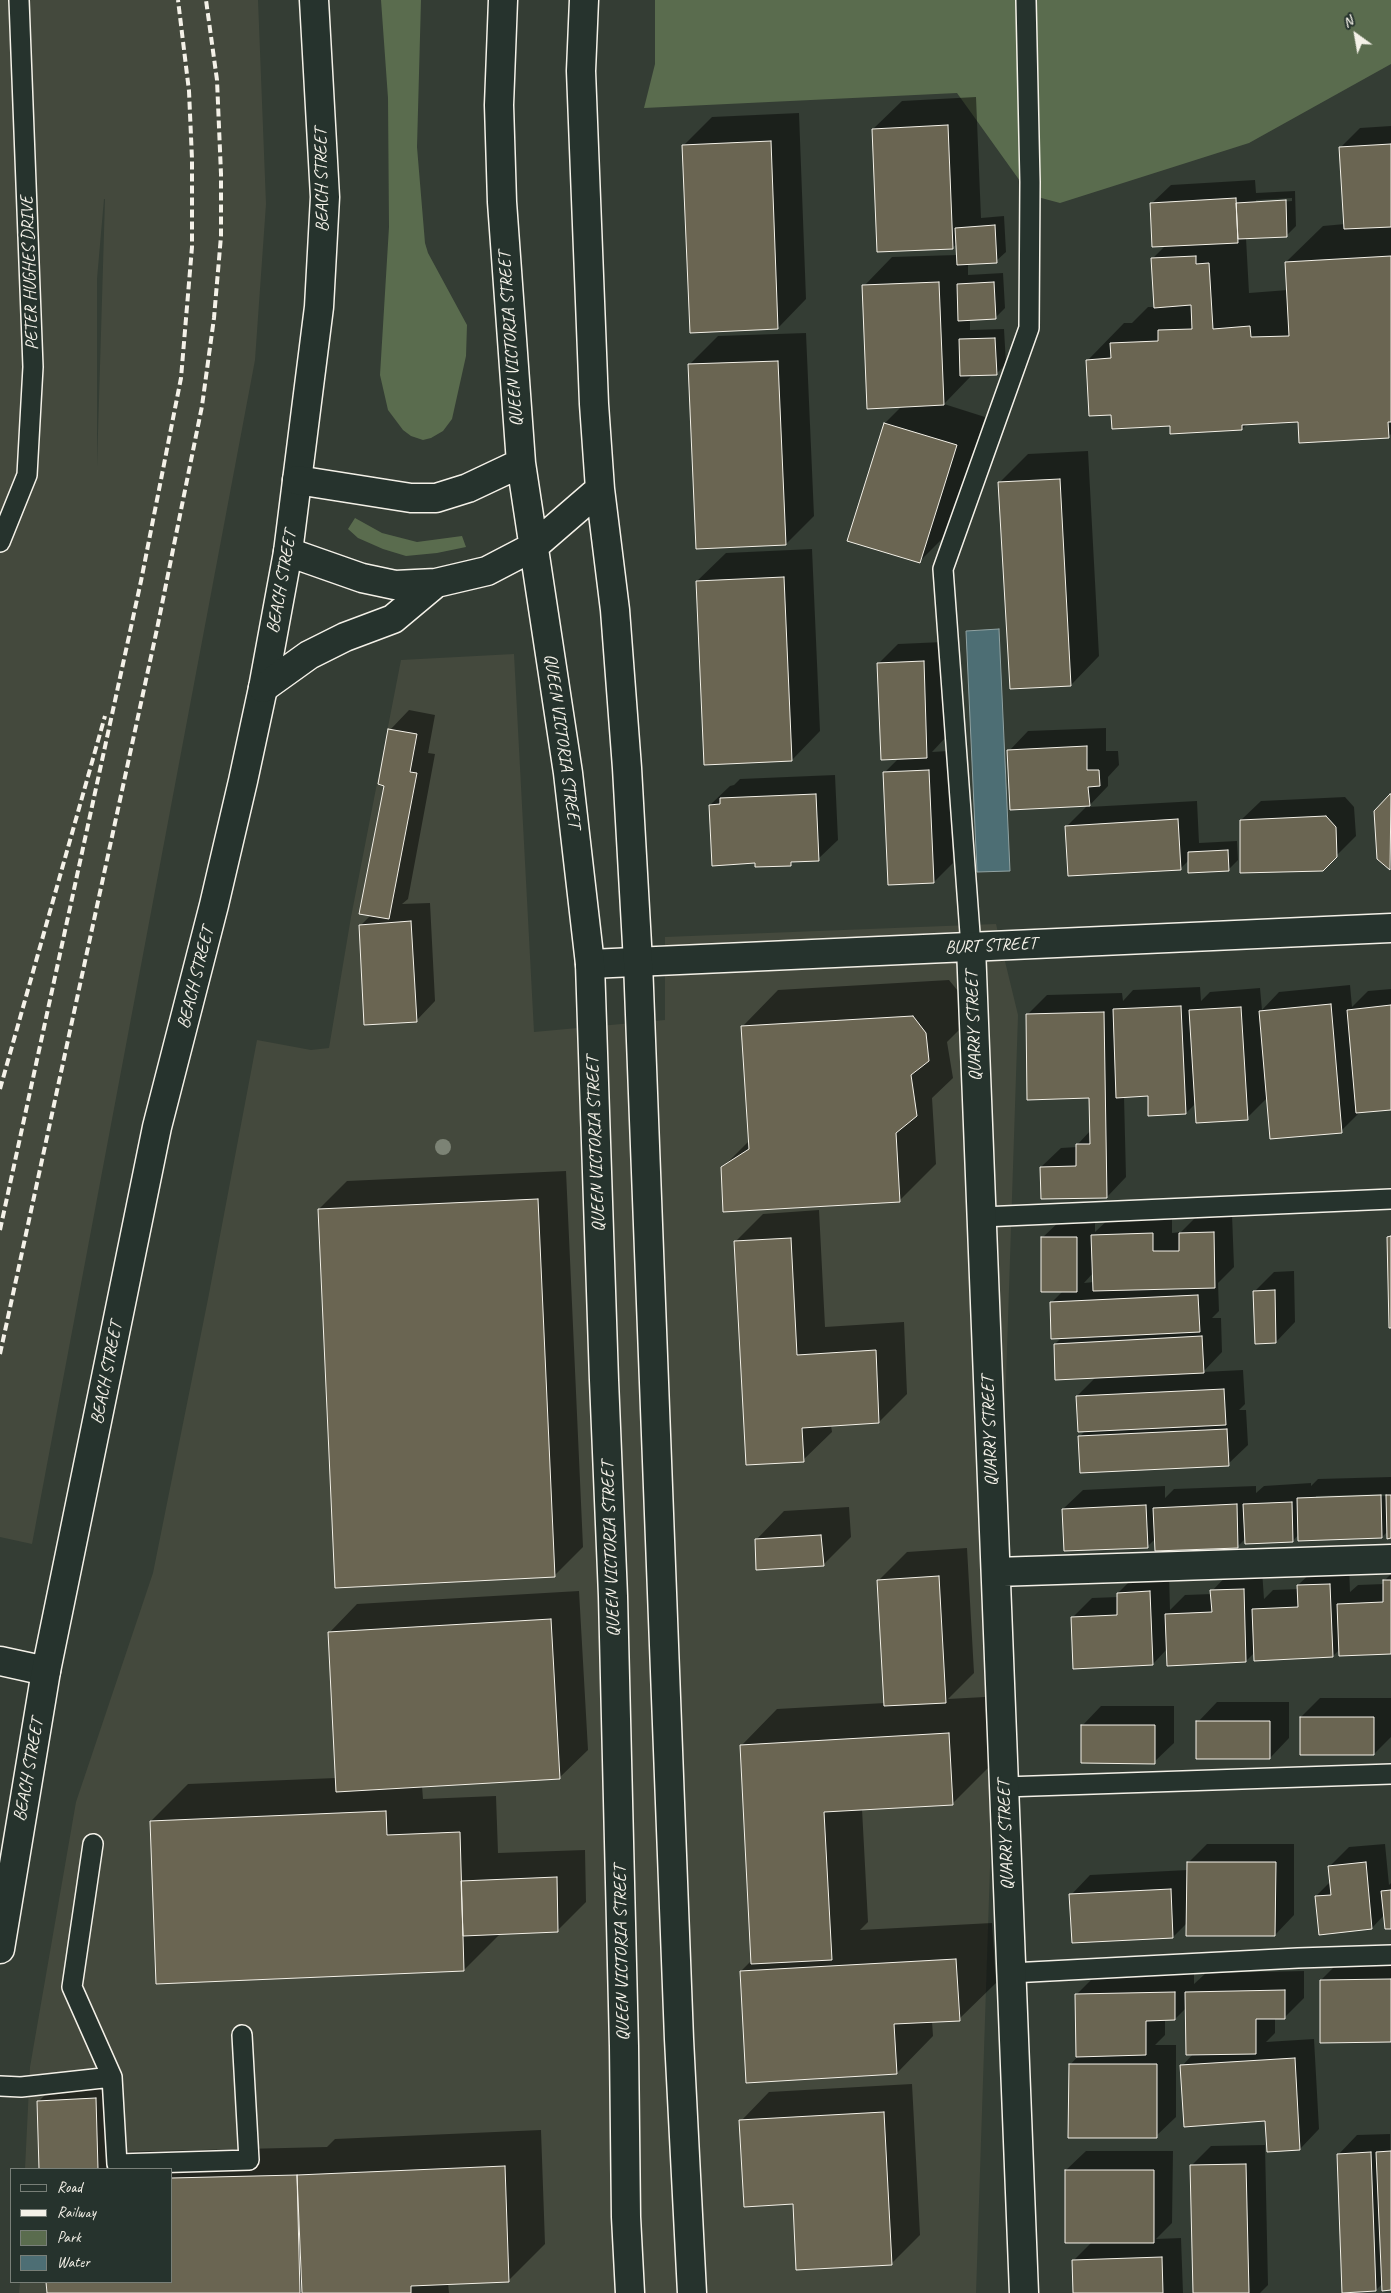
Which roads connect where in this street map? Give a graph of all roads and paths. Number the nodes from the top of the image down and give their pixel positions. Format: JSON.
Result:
{"nodes":[{"id":1,"x":20,"y":0,"type":"edge"},
{"id":2,"x":314,"y":0,"type":"edge"},
{"id":3,"x":503,"y":0,"type":"edge"},
{"id":4,"x":584,"y":0,"type":"edge"},
{"id":5,"x":1026,"y":0,"type":"edge"},
{"id":6,"x":521,"y":463,"type":"junction"},
{"id":7,"x":298,"y":480,"type":"junction"},
{"id":8,"x":600,"y":489,"type":"junction"},
{"id":9,"x":0,"y":542,"type":"edge"},
{"id":10,"x":533,"y":547,"type":"junction"},
{"id":11,"x":288,"y":552,"type":"junction"},
{"id":12,"x":436,"y":584,"type":"junction"},
{"id":13,"x":263,"y":688,"type":"junction"},
{"id":14,"x":1391,"y":928,"type":"edge"},
{"id":15,"x":971,"y":947,"type":"junction"},
{"id":16,"x":638,"y":962,"type":"junction"},
{"id":17,"x":590,"y":964,"type":"junction"},
{"id":18,"x":1391,"y":1200,"type":"edge"},
{"id":19,"x":982,"y":1217,"type":"junction"},
{"id":20,"x":1391,"y":1559,"type":"edge"},
{"id":21,"x":996,"y":1572,"type":"junction"},
{"id":22,"x":0,"y":1661,"type":"edge"},
{"id":23,"x":46,"y":1671,"type":"junction"},
{"id":24,"x":1391,"y":1774,"type":"edge"},
{"id":25,"x":1004,"y":1787,"type":"junction"},
{"id":26,"x":93,"y":1844,"type":"dead end"},
{"id":27,"x":0,"y":1948,"type":"edge"},
{"id":28,"x":1391,"y":1955,"type":"edge"},
{"id":29,"x":1011,"y":1973,"type":"junction"},
{"id":30,"x":242,"y":2036,"type":"dead end"},
{"id":31,"x":112,"y":2077,"type":"junction"},
{"id":32,"x":0,"y":2086,"type":"edge"},
{"id":33,"x":630,"y":2293,"type":"edge"},
{"id":34,"x":692,"y":2293,"type":"edge"},
{"id":35,"x":1024,"y":2293,"type":"edge"}],
"edges":[{"from":1,"to":9,"type":"lane","name":"PETER HUGHES DRIVE"},
{"from":2,"to":7,"type":"main road","name":"BEACH STREET"},
{"from":3,"to":6,"type":"main road","name":"QUEEN VICTORIA STREET"},
{"from":4,"to":8,"type":"main road"},
{"from":5,"to":15,"type":"lane","name":"QUARRY STREET"},
{"from":6,"to":7,"type":"main road"},
{"from":6,"to":10,"type":"main road","name":"QUEEN VICTORIA STREET"},
{"from":7,"to":11,"type":"main road","name":"BEACH STREET"},
{"from":8,"to":10,"type":"main road"},
{"from":8,"to":16,"type":"main road"},
{"from":10,"to":12,"type":"main road"},
{"from":10,"to":17,"type":"main road","name":"QUEEN VICTORIA STREET"},
{"from":11,"to":12,"type":"main road"},
{"from":11,"to":13,"type":"main road","name":"BEACH STREET"},
{"from":12,"to":13,"type":"main road"},
{"from":13,"to":23,"type":"main road","name":"BEACH STREET"},
{"from":14,"to":15,"type":"main road","name":"BURT STREET"},
{"from":15,"to":16,"type":"main road","name":"BURT STREET"},
{"from":15,"to":19,"type":"main road","name":"QUARRY STREET"},
{"from":16,"to":17,"type":"main road","name":"BURT STREET"},
{"from":16,"to":34,"type":"main road"},
{"from":17,"to":33,"type":"main road","name":"QUEEN VICTORIA STREET"},
{"from":18,"to":19,"type":"lane"},
{"from":19,"to":21,"type":"main road","name":"QUARRY STREET"},
{"from":20,"to":21,"type":"main road"},
{"from":21,"to":25,"type":"main road","name":"QUARRY STREET"},
{"from":22,"to":23,"type":"main road"},
{"from":23,"to":27,"type":"main road","name":"BEACH STREET"},
{"from":24,"to":25,"type":"lane"},
{"from":25,"to":29,"type":"main road","name":"QUARRY STREET"},
{"from":26,"to":31,"type":"lane"},
{"from":28,"to":29,"type":"lane"},
{"from":29,"to":35,"type":"main road","name":"QUARRY STREET"},
{"from":30,"to":31,"type":"lane"},
{"from":31,"to":32,"type":"lane"}]}
